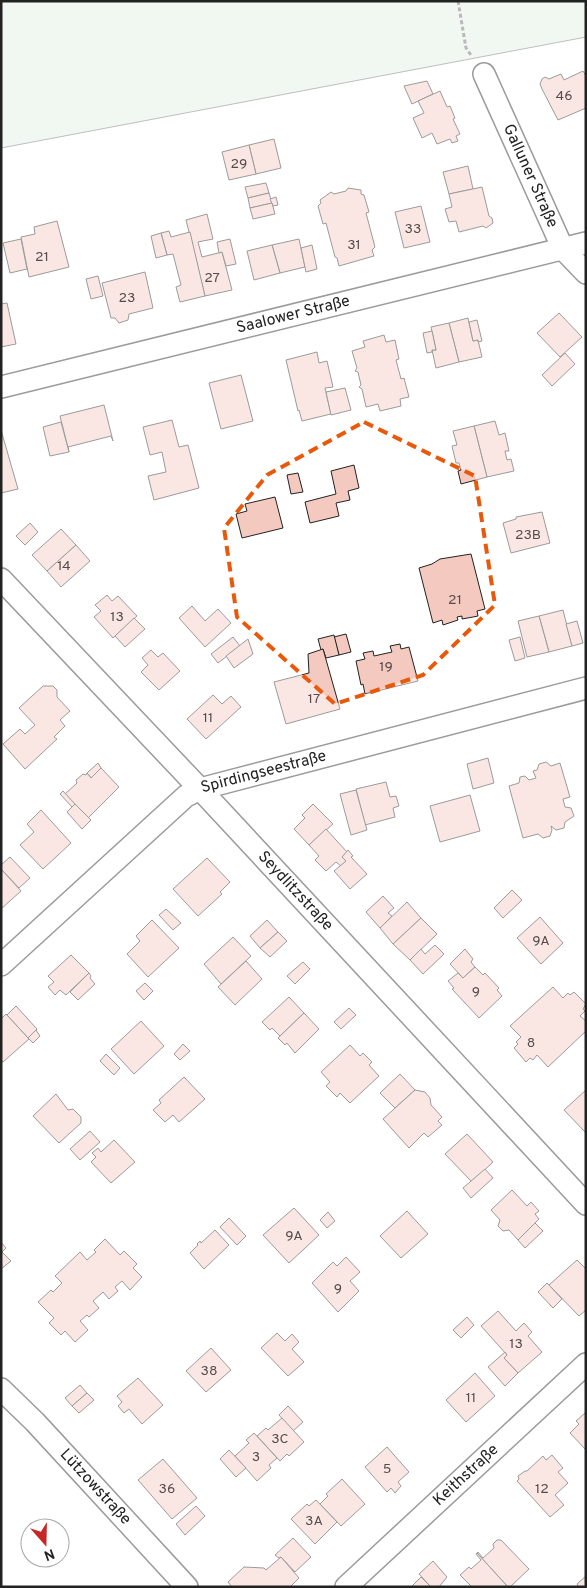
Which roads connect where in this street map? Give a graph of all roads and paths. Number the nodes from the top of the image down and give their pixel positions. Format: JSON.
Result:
{"nodes":[{"id":1,"x":458,"y":1,"type":"edge"},
{"id":2,"x":484,"y":74,"type":"joint"},
{"id":3,"x":586,"y":243,"type":"edge"},
{"id":4,"x":563,"y":248,"type":"junction"},
{"id":5,"x":586,"y":273,"type":"edge"},
{"id":6,"x":1,"y":387,"type":"edge"},
{"id":7,"x":1,"y":579,"type":"edge"},
{"id":8,"x":586,"y":688,"type":"edge"},
{"id":9,"x":200,"y":789,"type":"junction"},
{"id":10,"x":1,"y":966,"type":"edge"},
{"id":11,"x":586,"y":1204,"type":"edge"},
{"id":12,"x":586,"y":1364,"type":"edge"},
{"id":13,"x":1,"y":1389,"type":"edge"},
{"id":14,"x":187,"y":1587,"type":"edge"},
{"id":15,"x":346,"y":1587,"type":"edge"}],
"edges":[{"from":1,"to":2,"type":"path"},
{"from":2,"to":4,"type":"street","name":"Galluner Straße"},
{"from":3,"to":4,"type":"street","name":"Saalower Straße"},
{"from":4,"to":5,"type":"street","name":"Galluner Straße"},
{"from":4,"to":6,"type":"street","name":"Saalower Straße"},
{"from":7,"to":9,"type":"street","name":"Seydlitzstraße"},
{"from":8,"to":9,"type":"street","name":"Spirdingseestraße"},
{"from":9,"to":10,"type":"street","name":"Spirdingseestraße"},
{"from":9,"to":11,"type":"street","name":"Seydlitzstraße"},
{"from":12,"to":15,"type":"street","name":"Keithstraße"},
{"from":13,"to":14,"type":"street","name":"Lützowstraße"}]}
